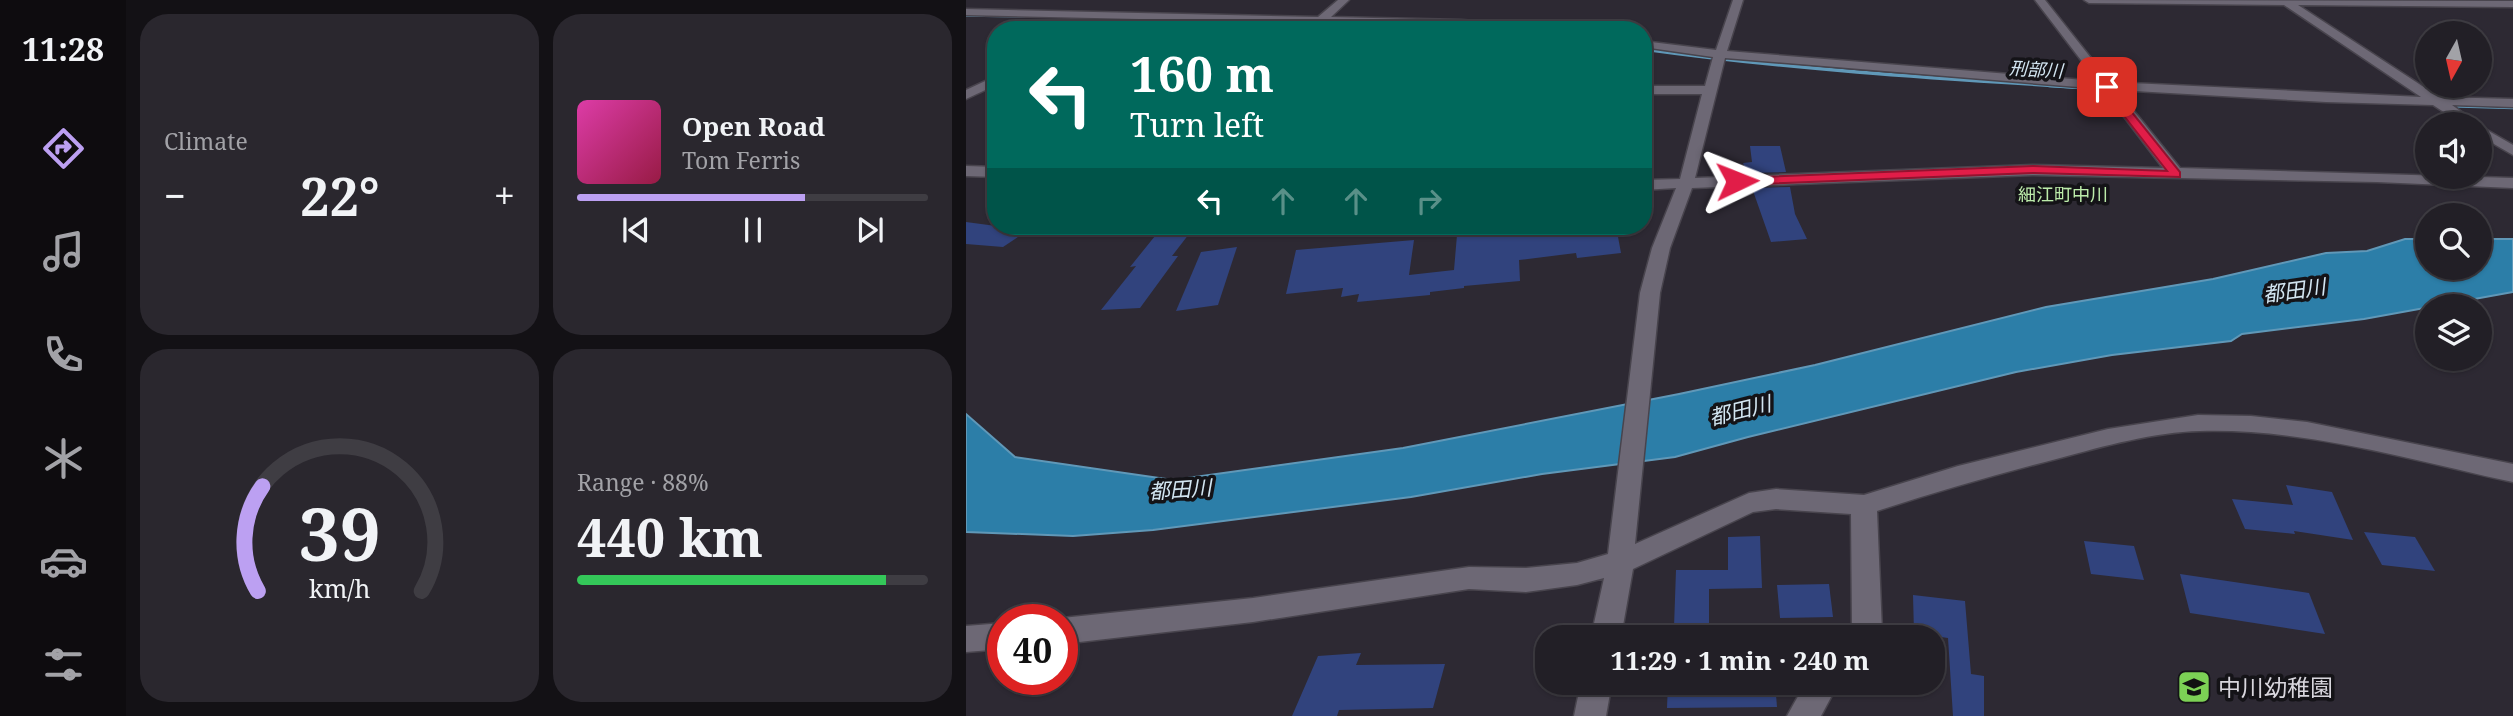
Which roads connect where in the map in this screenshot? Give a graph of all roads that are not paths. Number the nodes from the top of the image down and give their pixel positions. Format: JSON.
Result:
{"nodes":[{"id":1,"x":1344,"y":0,"type":"edge"},
{"id":2,"x":1738,"y":0,"type":"edge"},
{"id":3,"x":2040,"y":0,"type":"edge"},
{"id":4,"x":2089,"y":0,"type":"edge"},
{"id":5,"x":2285,"y":1,"type":"edge"},
{"id":6,"x":2513,"y":5,"type":"edge"},
{"id":7,"x":966,"y":12,"type":"edge"},
{"id":8,"x":966,"y":18,"type":"edge"},
{"id":9,"x":1116,"y":21,"type":"edge"},
{"id":10,"x":1208,"y":21,"type":"edge"},
{"id":11,"x":1320,"y":21,"type":"edge"},
{"id":12,"x":1652,"y":46,"type":"edge"},
{"id":13,"x":1652,"y":56,"type":"edge"},
{"id":14,"x":1719,"y":60,"type":"junction"},
{"id":15,"x":976,"y":76,"type":"dead end"},
{"id":16,"x":987,"y":77,"type":"edge"},
{"id":17,"x":987,"y":83,"type":"edge"},
{"id":18,"x":1652,"y":90,"type":"edge"},
{"id":19,"x":1711,"y":90,"type":"junction"},
{"id":20,"x":2110,"y":91,"type":"junction"},
{"id":21,"x":966,"y":95,"type":"edge"},
{"id":22,"x":2437,"y":102,"type":"junction"},
{"id":23,"x":2513,"y":103,"type":"edge"},
{"id":24,"x":2437,"y":112,"type":"edge"},
{"id":25,"x":2452,"y":112,"type":"edge"},
{"id":26,"x":2492,"y":138,"type":"edge"},
{"id":27,"x":2513,"y":151,"type":"edge"},
{"id":28,"x":966,"y":171,"type":"edge"},
{"id":29,"x":987,"y":172,"type":"edge"},
{"id":30,"x":2176,"y":174,"type":"junction"},
{"id":31,"x":2513,"y":183,"type":"edge"},
{"id":32,"x":1686,"y":184,"type":"junction"},
{"id":33,"x":1652,"y":186,"type":"edge"},
{"id":34,"x":2513,"y":472,"type":"edge"},
{"id":35,"x":1864,"y":505,"type":"junction"},
{"id":36,"x":1621,"y":562,"type":"junction"},
{"id":37,"x":1608,"y":625,"type":"edge"},
{"id":38,"x":1867,"y":625,"type":"edge"},
{"id":39,"x":1078,"y":629,"type":"edge"},
{"id":40,"x":987,"y":637,"type":"edge"},
{"id":41,"x":966,"y":639,"type":"edge"},
{"id":42,"x":1594,"y":695,"type":"edge"},
{"id":43,"x":1817,"y":695,"type":"edge"},
{"id":44,"x":1590,"y":716,"type":"edge"},
{"id":45,"x":1803,"y":716,"type":"edge"}],
"edges":[{"from":1,"to":11,"type":"street"},
{"from":2,"to":14,"type":"street"},
{"from":3,"to":20,"type":"street"},
{"from":4,"to":5,"type":"street"},
{"from":5,"to":6,"type":"street"},
{"from":5,"to":22,"type":"street"},
{"from":7,"to":10,"type":"street"},
{"from":8,"to":9,"type":"street"},
{"from":12,"to":14,"type":"street"},
{"from":13,"to":14,"type":"street"},
{"from":14,"to":19,"type":"street"},
{"from":14,"to":20,"type":"street"},
{"from":15,"to":16,"type":"street"},
{"from":17,"to":21,"type":"street"},
{"from":18,"to":19,"type":"street"},
{"from":19,"to":32,"type":"street"},
{"from":20,"to":22,"type":"street"},
{"from":20,"to":24,"type":"street"},
{"from":20,"to":30,"type":"street"},
{"from":22,"to":23,"type":"street"},
{"from":22,"to":25,"type":"street"},
{"from":26,"to":27,"type":"street"},
{"from":28,"to":29,"type":"street"},
{"from":30,"to":31,"type":"street"},
{"from":30,"to":32,"type":"street"},
{"from":32,"to":33,"type":"street"},
{"from":32,"to":36,"type":"street"},
{"from":34,"to":35,"type":"street"},
{"from":35,"to":36,"type":"street"},
{"from":35,"to":38,"type":"street"},
{"from":36,"to":37,"type":"street"},
{"from":36,"to":39,"type":"street"},
{"from":40,"to":41,"type":"street"},
{"from":42,"to":44,"type":"street"},
{"from":43,"to":45,"type":"street"}]}
